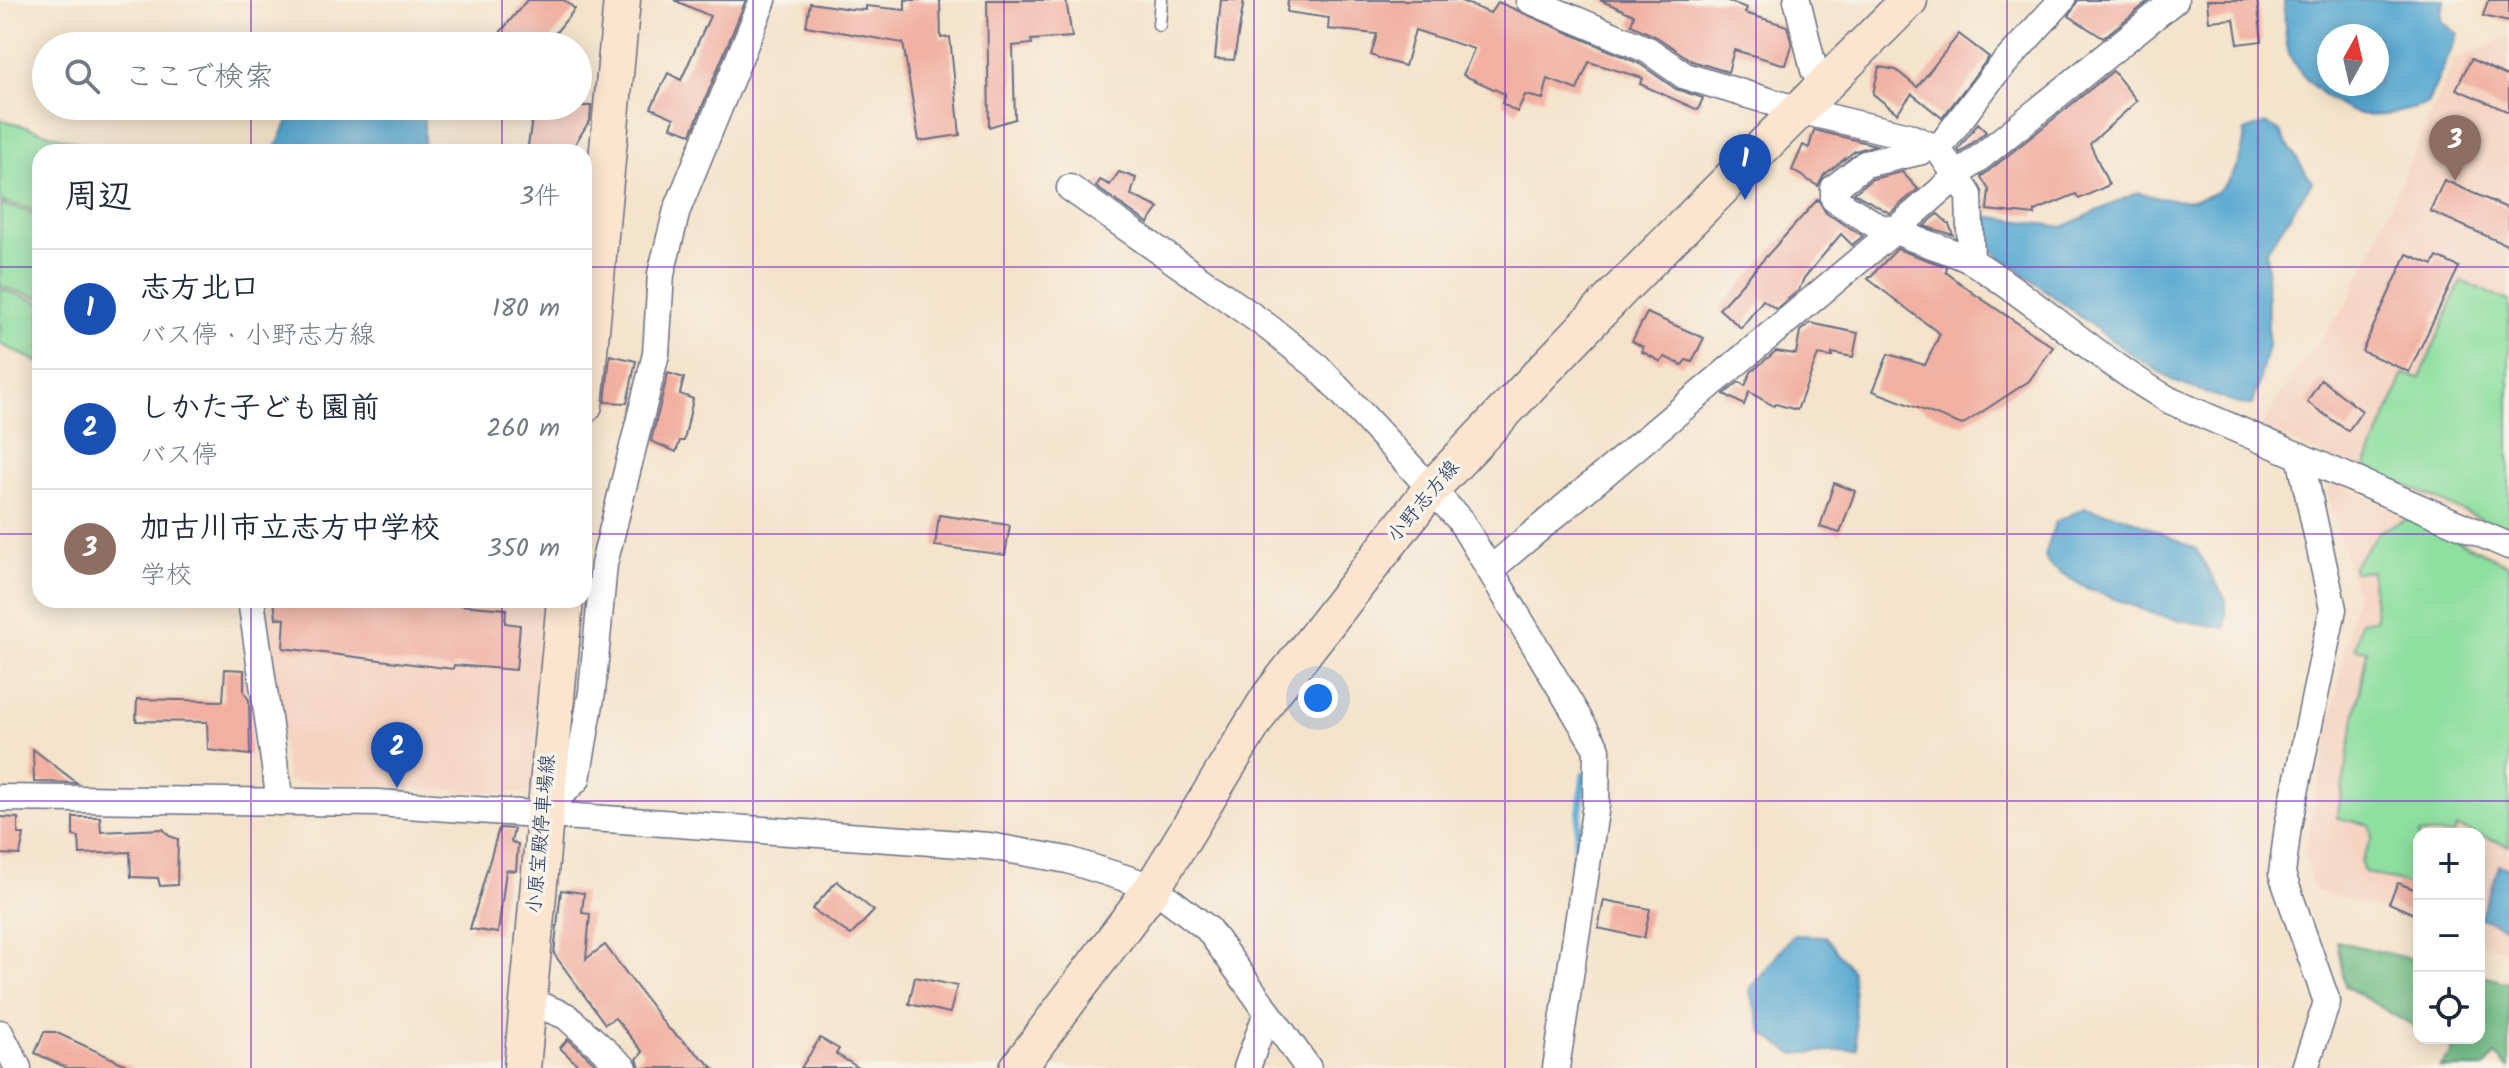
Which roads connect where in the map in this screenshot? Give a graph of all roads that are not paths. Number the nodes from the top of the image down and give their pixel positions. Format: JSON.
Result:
{"nodes":[{"id":1,"x":622,"y":0,"type":"edge"},
{"id":2,"x":763,"y":0,"type":"edge"},
{"id":3,"x":1161,"y":0,"type":"edge"},
{"id":4,"x":1529,"y":0,"type":"edge"},
{"id":5,"x":1797,"y":0,"type":"edge"},
{"id":6,"x":1909,"y":0,"type":"edge"},
{"id":7,"x":2062,"y":0,"type":"edge"},
{"id":8,"x":2175,"y":0,"type":"edge"},
{"id":9,"x":1159,"y":25,"type":"dead end"},
{"id":10,"x":1829,"y":79,"type":"junction"},
{"id":11,"x":1802,"y":111,"type":"junction"},
{"id":12,"x":1934,"y":147,"type":"junction"},
{"id":13,"x":1957,"y":176,"type":"junction"},
{"id":14,"x":1070,"y":188,"type":"dead end"},
{"id":15,"x":1895,"y":230,"type":"junction"},
{"id":16,"x":1971,"y":260,"type":"junction"},
{"id":17,"x":592,"y":291,"type":"edge"},
{"id":18,"x":2300,"y":456,"type":"junction"},
{"id":19,"x":1431,"y":489,"type":"junction"},
{"id":20,"x":2509,"y":546,"type":"edge"},
{"id":21,"x":1491,"y":569,"type":"junction"},
{"id":22,"x":252,"y":608,"type":"edge"},
{"id":23,"x":564,"y":608,"type":"edge"},
{"id":24,"x":0,"y":798,"type":"edge"},
{"id":25,"x":280,"y":802,"type":"junction"},
{"id":26,"x":544,"y":813,"type":"junction"},
{"id":27,"x":1153,"y":887,"type":"junction"},
{"id":28,"x":527,"y":1000,"type":"junction"},
{"id":29,"x":1267,"y":1012,"type":"junction"},
{"id":30,"x":0,"y":1033,"type":"edge"},
{"id":31,"x":18,"y":1068,"type":"edge"},
{"id":32,"x":522,"y":1068,"type":"edge"},
{"id":33,"x":624,"y":1068,"type":"edge"},
{"id":34,"x":1018,"y":1068,"type":"edge"},
{"id":35,"x":1247,"y":1068,"type":"edge"},
{"id":36,"x":1308,"y":1068,"type":"edge"},
{"id":37,"x":1556,"y":1068,"type":"edge"},
{"id":38,"x":2305,"y":1068,"type":"edge"}],
"edges":[{"from":1,"to":17,"type":"main road"},
{"from":2,"to":26,"type":"street"},
{"from":3,"to":9,"type":"lane"},
{"from":4,"to":11,"type":"street"},
{"from":5,"to":10,"type":"street"},
{"from":6,"to":10,"type":"main road","name":"小野志方線"},
{"from":7,"to":12,"type":"street"},
{"from":8,"to":13,"type":"street"},
{"from":10,"to":11,"type":"main road","name":"小野志方線"},
{"from":11,"to":12,"type":"street"},
{"from":11,"to":19,"type":"main road","name":"小野志方線"},
{"from":12,"to":13,"type":"street"},
{"from":12,"to":15,"type":"street"},
{"from":13,"to":15,"type":"street"},
{"from":13,"to":16,"type":"street"},
{"from":14,"to":19,"type":"street"},
{"from":15,"to":16,"type":"street"},
{"from":15,"to":21,"type":"street"},
{"from":16,"to":18,"type":"street"},
{"from":18,"to":20,"type":"street"},
{"from":18,"to":38,"type":"street"},
{"from":19,"to":21,"type":"street"},
{"from":19,"to":27,"type":"main road","name":"小野志方線"},
{"from":21,"to":37,"type":"street"},
{"from":22,"to":25,"type":"street"},
{"from":23,"to":26,"type":"main road","name":"小原宝殿停車場線"},
{"from":24,"to":25,"type":"street"},
{"from":25,"to":26,"type":"street"},
{"from":26,"to":27,"type":"street"},
{"from":26,"to":28,"type":"main road","name":"小原宝殿停車場線"},
{"from":27,"to":29,"type":"street"},
{"from":27,"to":34,"type":"main road","name":"小野志方線"},
{"from":28,"to":32,"type":"main road","name":"小原宝殿停車場線"},
{"from":28,"to":33,"type":"street"},
{"from":29,"to":35,"type":"street"},
{"from":29,"to":36,"type":"street"},
{"from":30,"to":31,"type":"street"}]}
